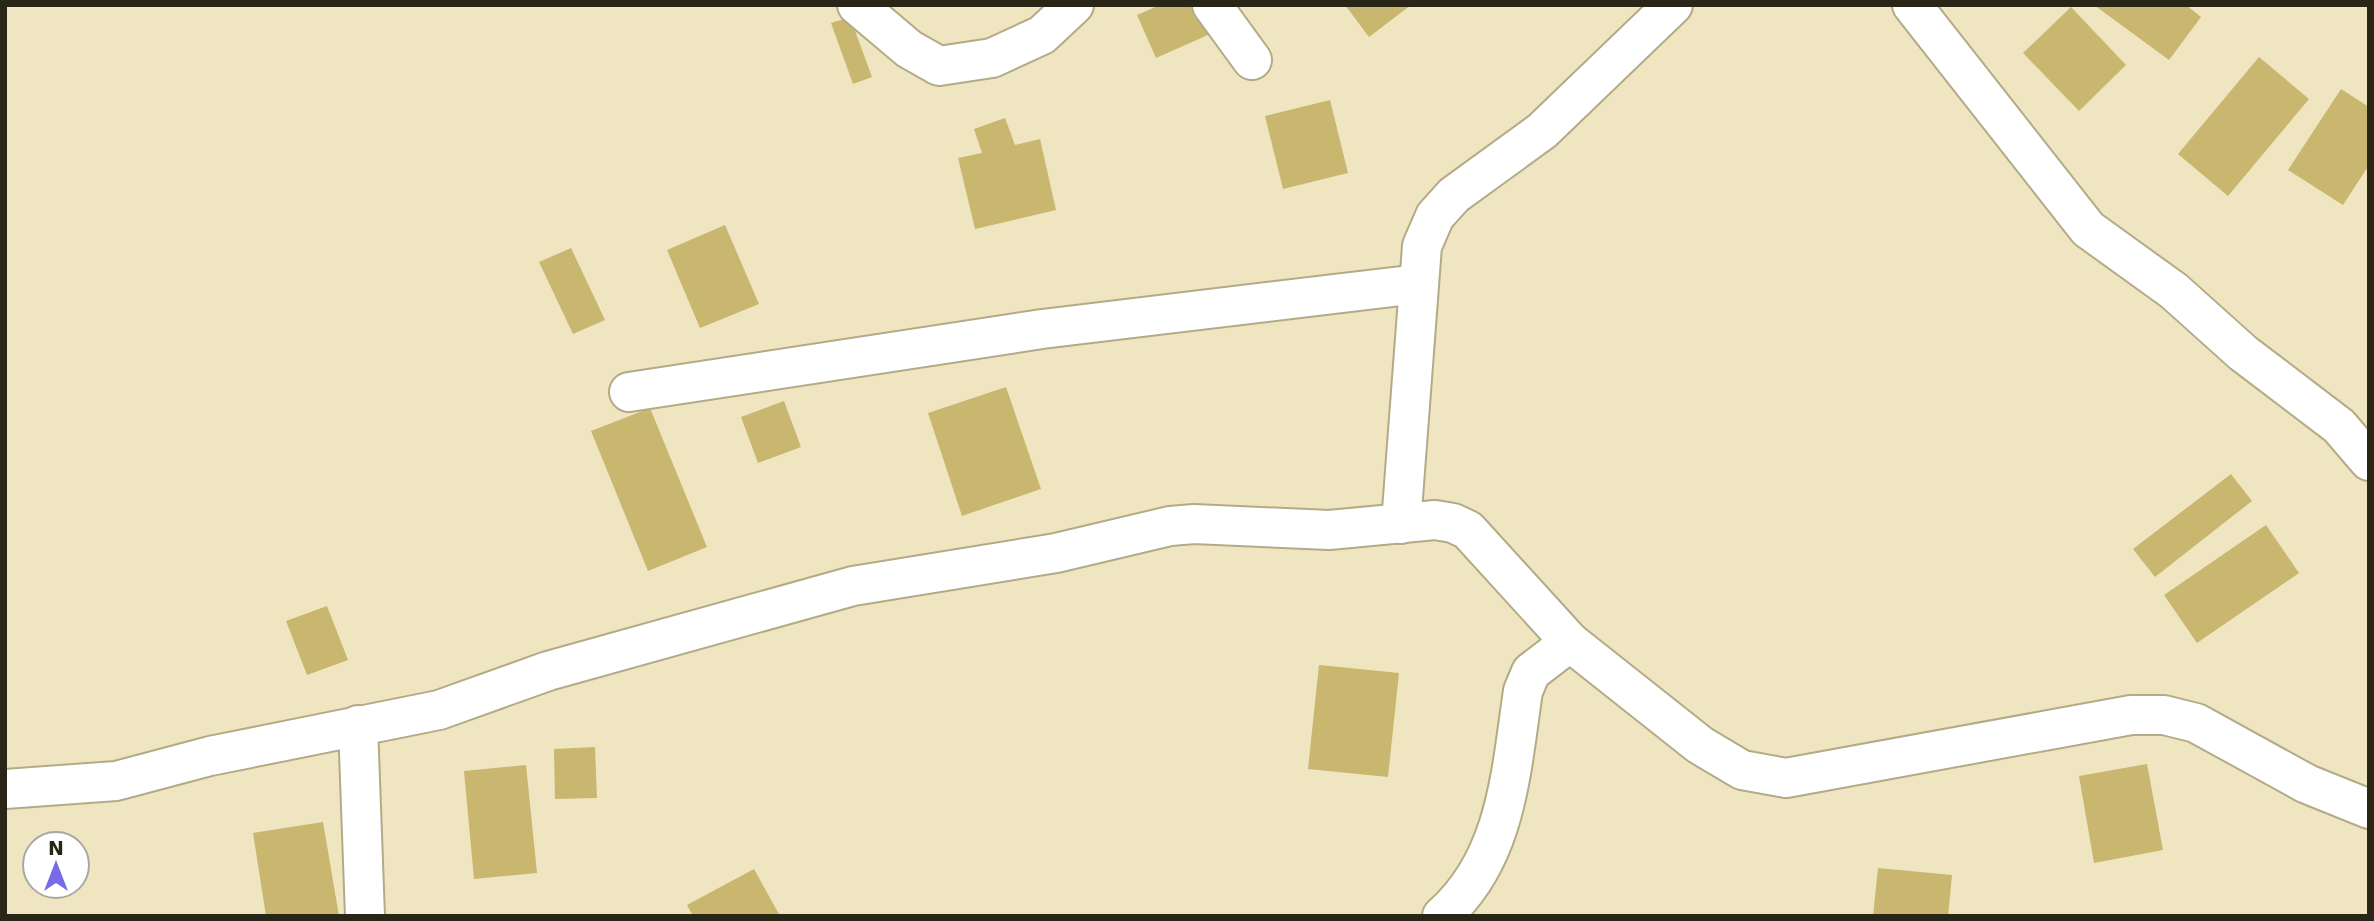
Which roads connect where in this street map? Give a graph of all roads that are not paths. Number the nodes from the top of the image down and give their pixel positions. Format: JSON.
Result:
{"nodes":[{"id":1,"x":857,"y":5,"type":"edge"},
{"id":2,"x":1074,"y":5,"type":"edge"},
{"id":3,"x":1212,"y":5,"type":"edge"},
{"id":4,"x":1673,"y":5,"type":"edge"},
{"id":5,"x":1912,"y":5,"type":"edge"},
{"id":6,"x":1252,"y":60,"type":"dead end"},
{"id":7,"x":1418,"y":284,"type":"junction"},
{"id":8,"x":629,"y":392,"type":"dead end"},
{"id":9,"x":2369,"y":461,"type":"edge"},
{"id":10,"x":1401,"y":524,"type":"junction"},
{"id":11,"x":1570,"y":642,"type":"junction"},
{"id":12,"x":358,"y":725,"type":"junction"},
{"id":13,"x":5,"y":789,"type":"edge"},
{"id":14,"x":2369,"y":808,"type":"edge"},
{"id":15,"x":365,"y":916,"type":"edge"},
{"id":16,"x":1442,"y":916,"type":"edge"}],
"edges":[{"from":1,"to":2,"type":"street"},
{"from":3,"to":6,"type":"street"},
{"from":4,"to":7,"type":"street"},
{"from":5,"to":9,"type":"street"},
{"from":7,"to":8,"type":"street"},
{"from":7,"to":10,"type":"street"},
{"from":10,"to":11,"type":"street"},
{"from":10,"to":12,"type":"street"},
{"from":11,"to":14,"type":"street"},
{"from":11,"to":16,"type":"street"},
{"from":12,"to":13,"type":"street"},
{"from":12,"to":15,"type":"street"}]}
